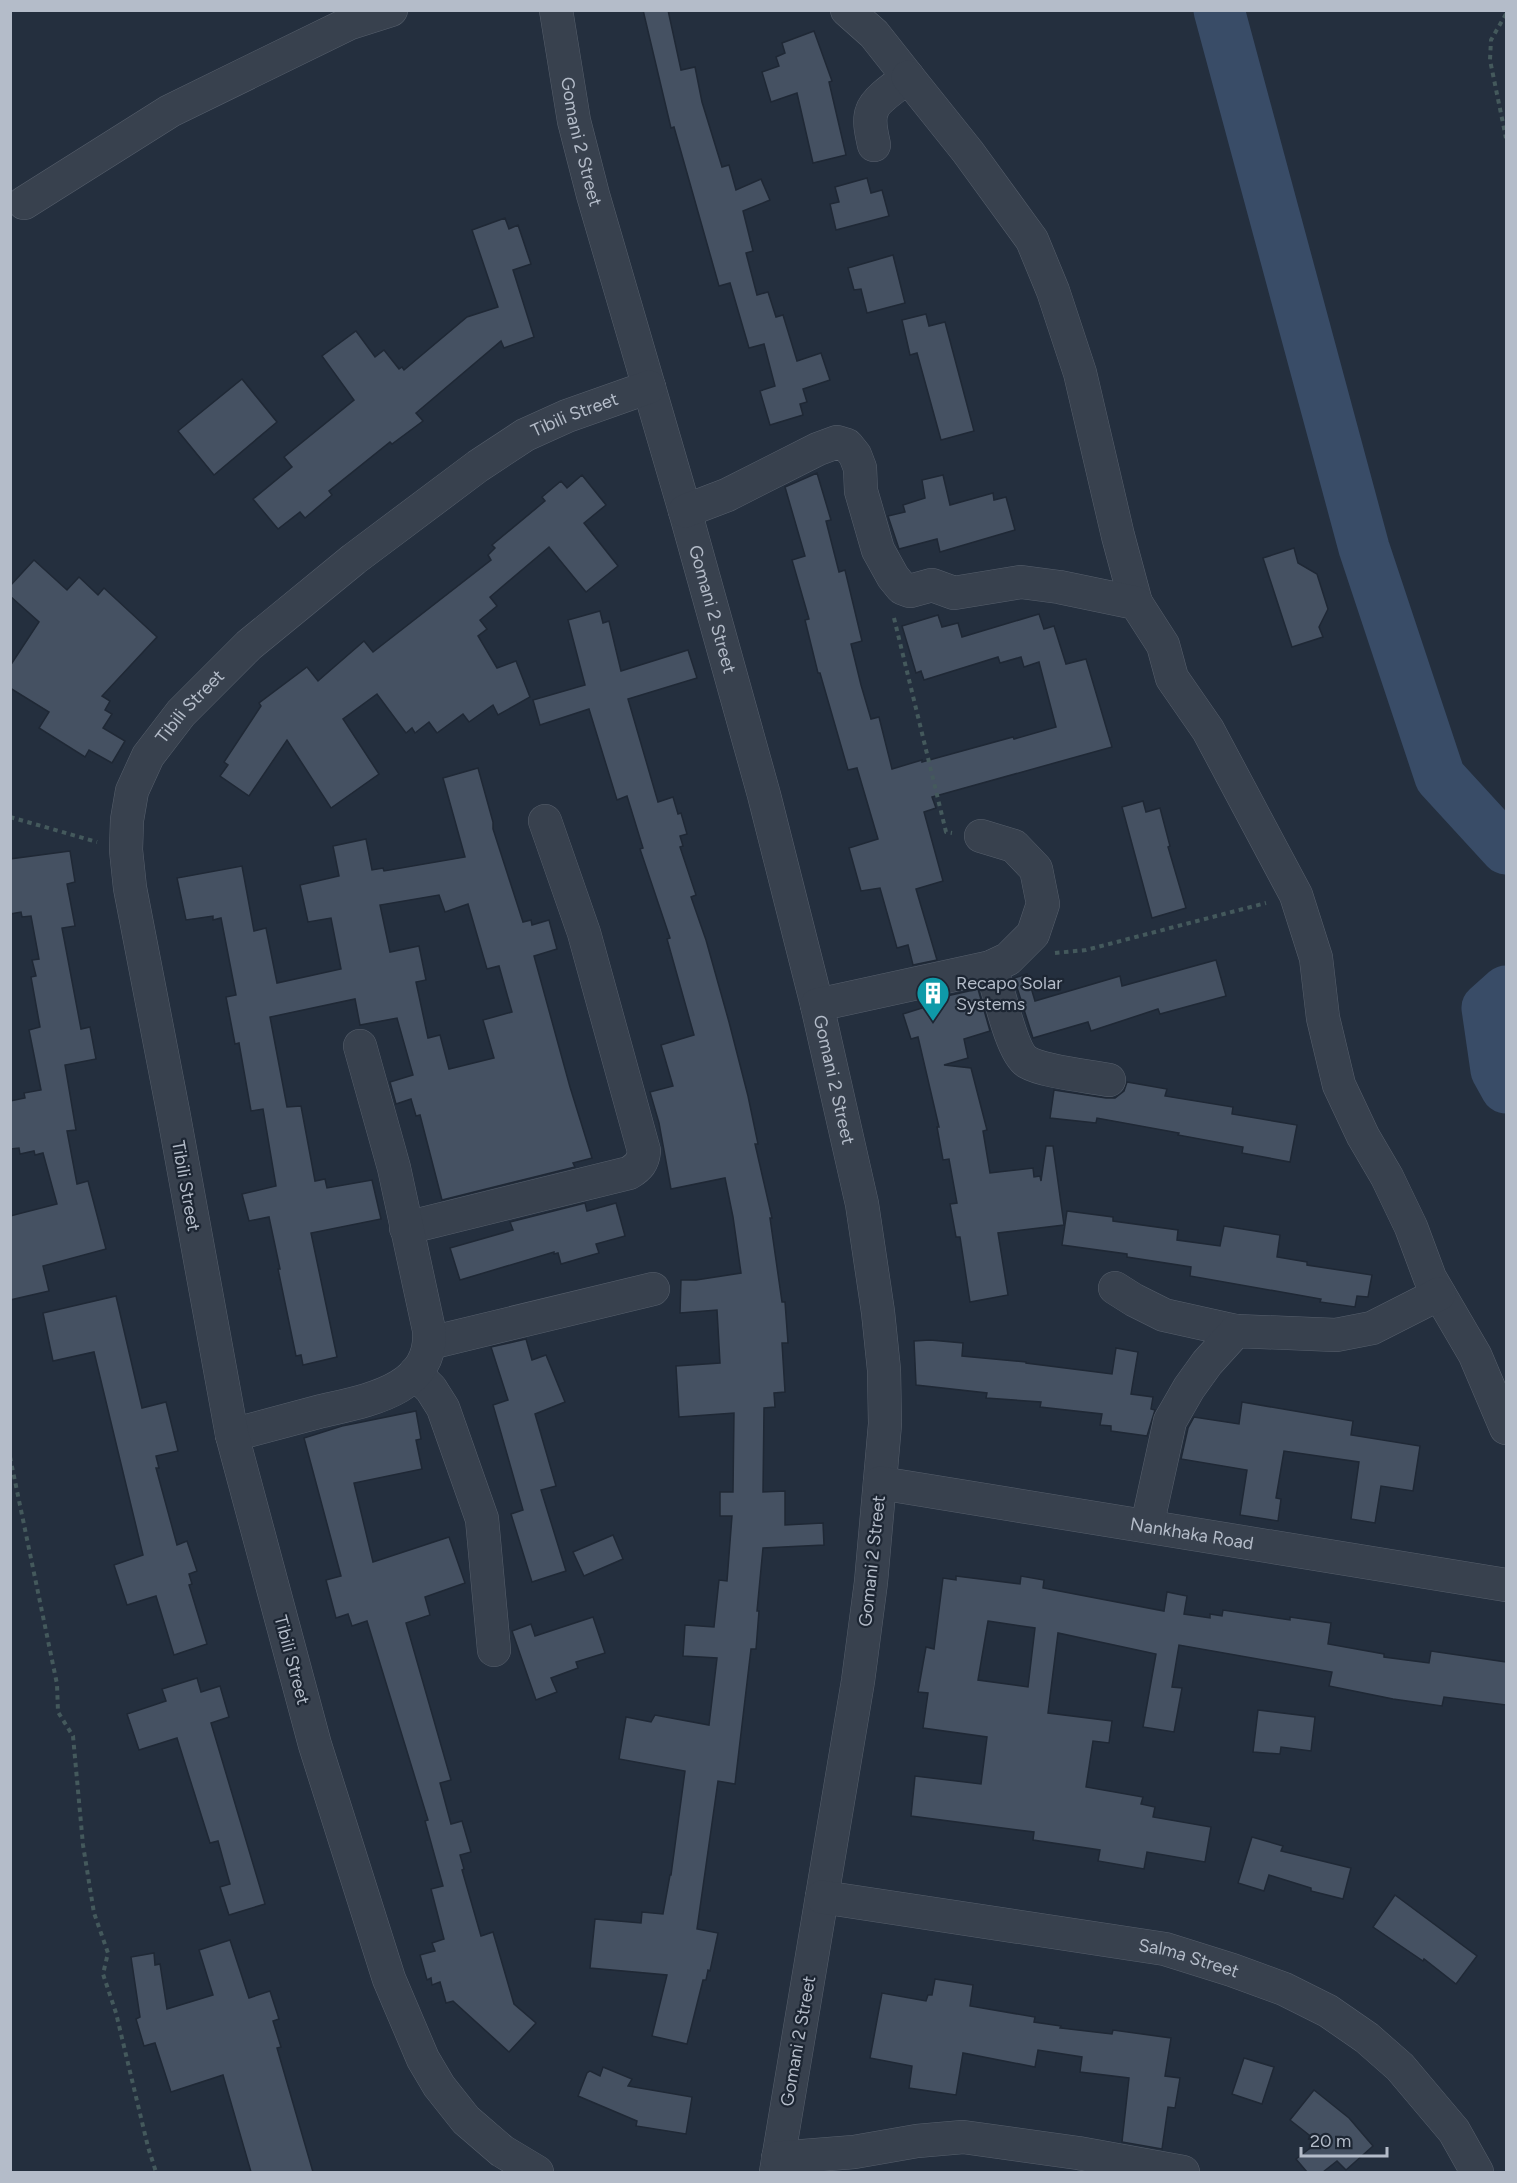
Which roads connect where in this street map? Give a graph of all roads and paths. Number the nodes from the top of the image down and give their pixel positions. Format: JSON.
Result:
{"nodes":[{"id":1,"x":391,"y":10,"type":"edge"},
{"id":2,"x":556,"y":10,"type":"edge"},
{"id":3,"x":847,"y":10,"type":"edge"},
{"id":4,"x":1506,"y":14,"type":"edge"},
{"id":5,"x":908,"y":77,"type":"junction"},
{"id":6,"x":1506,"y":138,"type":"edge"},
{"id":7,"x":874,"y":145,"type":"dead end"},
{"id":8,"x":24,"y":203,"type":"dead end"},
{"id":9,"x":649,"y":387,"type":"junction"},
{"id":10,"x":685,"y":511,"type":"junction"},
{"id":11,"x":1136,"y":603,"type":"junction"},
{"id":12,"x":891,"y":607,"type":"dead end"},
{"id":13,"x":10,"y":817,"type":"edge"},
{"id":14,"x":545,"y":821,"type":"dead end"},
{"id":15,"x":981,"y":836,"type":"joint"},
{"id":16,"x":126,"y":850,"type":"junction"},
{"id":17,"x":1296,"y":895,"type":"junction"},
{"id":18,"x":1000,"y":963,"type":"junction"},
{"id":19,"x":817,"y":1005,"type":"junction"},
{"id":20,"x":360,"y":1046,"type":"dead end"},
{"id":21,"x":1109,"y":1080,"type":"dead end"},
{"id":22,"x":406,"y":1228,"type":"junction"},
{"id":23,"x":1115,"y":1288,"type":"dead end"},
{"id":24,"x":652,"y":1289,"type":"dead end"},
{"id":25,"x":1439,"y":1294,"type":"junction"},
{"id":26,"x":1236,"y":1331,"type":"junction"},
{"id":27,"x":430,"y":1343,"type":"junction"},
{"id":28,"x":415,"y":1373,"type":"junction"},
{"id":29,"x":1506,"y":1428,"type":"edge"},
{"id":30,"x":232,"y":1435,"type":"junction"},
{"id":31,"x":10,"y":1456,"type":"edge"},
{"id":32,"x":880,"y":1484,"type":"junction"},
{"id":33,"x":1147,"y":1526,"type":"junction"},
{"id":34,"x":1506,"y":1585,"type":"edge"},
{"id":35,"x":494,"y":1650,"type":"dead end"},
{"id":36,"x":822,"y":1897,"type":"junction"},
{"id":37,"x":777,"y":2165,"type":"edge"},
{"id":38,"x":156,"y":2172,"type":"edge"},
{"id":39,"x":537,"y":2172,"type":"edge"},
{"id":40,"x":1183,"y":2172,"type":"edge"},
{"id":41,"x":1477,"y":2172,"type":"edge"}],
"edges":[{"from":1,"to":8,"type":"street"},
{"from":2,"to":9,"type":"street","name":"Gomani 2 Street"},
{"from":3,"to":5,"type":"street"},
{"from":4,"to":6,"type":"path"},
{"from":5,"to":7,"type":"street"},
{"from":5,"to":11,"type":"street"},
{"from":9,"to":10,"type":"street","name":"Gomani 2 Street"},
{"from":9,"to":16,"type":"street","name":"Tibili Street"},
{"from":10,"to":11,"type":"street"},
{"from":10,"to":19,"type":"street","name":"Gomani 2 Street"},
{"from":11,"to":17,"type":"street"},
{"from":12,"to":15,"type":"path"},
{"from":13,"to":16,"type":"path"},
{"from":14,"to":22,"type":"street"},
{"from":15,"to":18,"type":"street"},
{"from":16,"to":30,"type":"street","name":"Tibili Street"},
{"from":17,"to":18,"type":"path"},
{"from":17,"to":25,"type":"street"},
{"from":18,"to":19,"type":"street"},
{"from":18,"to":21,"type":"street"},
{"from":19,"to":32,"type":"street","name":"Gomani 2 Street"},
{"from":20,"to":22,"type":"street"},
{"from":22,"to":27,"type":"street"},
{"from":23,"to":26,"type":"street"},
{"from":24,"to":27,"type":"street"},
{"from":25,"to":26,"type":"street"},
{"from":25,"to":29,"type":"street"},
{"from":26,"to":33,"type":"street"},
{"from":27,"to":28,"type":"street"},
{"from":28,"to":30,"type":"street"},
{"from":28,"to":35,"type":"street"},
{"from":30,"to":39,"type":"street","name":"Tibili Street"},
{"from":31,"to":38,"type":"path"},
{"from":32,"to":33,"type":"street","name":"Nankhaka Road"},
{"from":32,"to":36,"type":"street","name":"Gomani 2 Street"},
{"from":33,"to":34,"type":"street","name":"Nankhaka Road"},
{"from":36,"to":37,"type":"street","name":"Gomani 2 Street"},
{"from":36,"to":41,"type":"street","name":"Salma Street"},
{"from":37,"to":40,"type":"street"}]}
